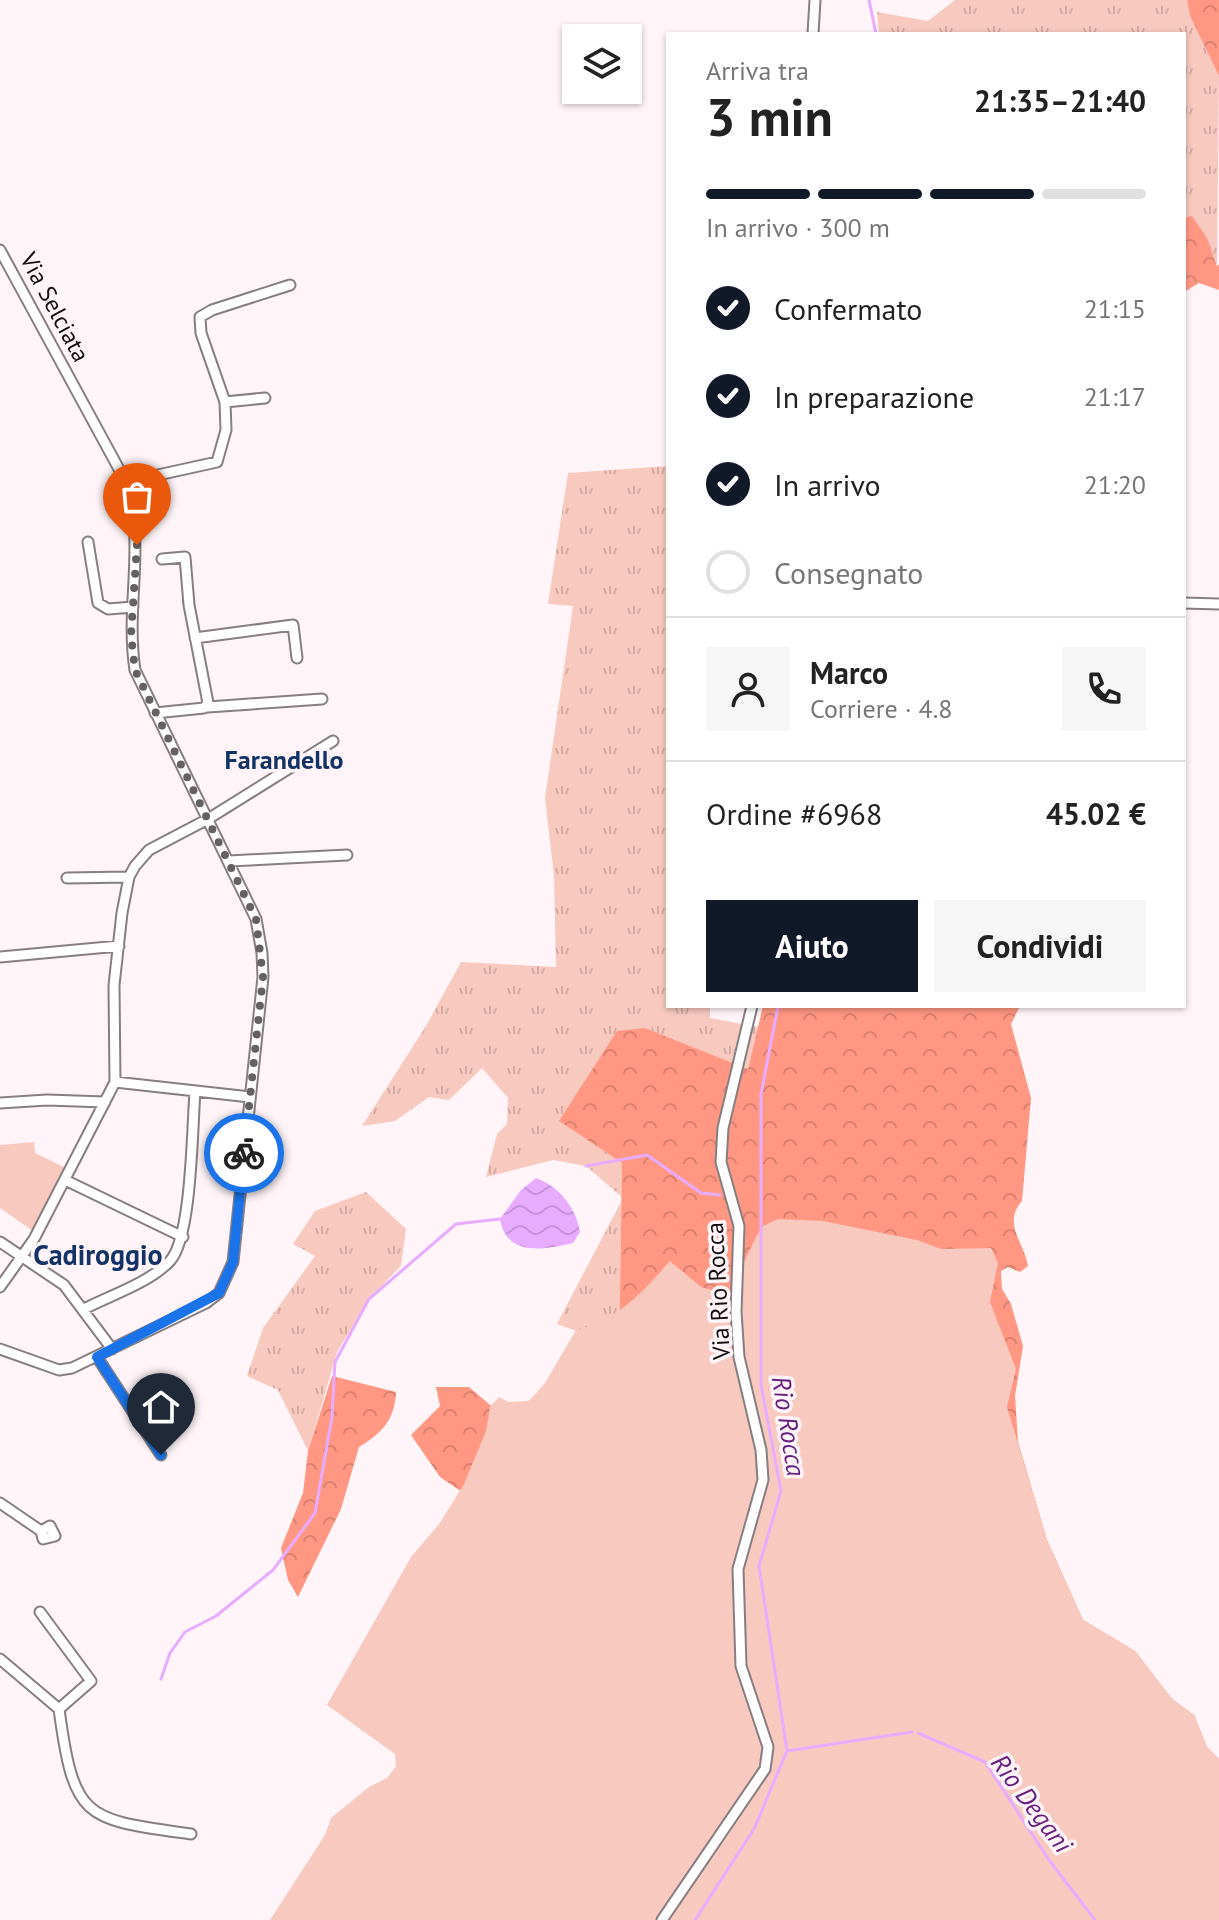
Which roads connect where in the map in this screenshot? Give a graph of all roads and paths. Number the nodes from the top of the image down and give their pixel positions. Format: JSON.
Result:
{"nodes":[{"id":1,"x":815,"y":0,"type":"edge"},
{"id":2,"x":813,"y":32,"type":"edge"},
{"id":3,"x":0,"y":250,"type":"edge"},
{"id":4,"x":290,"y":285,"type":"dead end"},
{"id":5,"x":265,"y":398,"type":"dead end"},
{"id":6,"x":225,"y":402,"type":"junction"},
{"id":7,"x":126,"y":482,"type":"junction"},
{"id":8,"x":88,"y":542,"type":"dead end"},
{"id":9,"x":162,"y":559,"type":"dead end"},
{"id":10,"x":1186,"y":603,"type":"edge"},
{"id":11,"x":1219,"y":604,"type":"edge"},
{"id":12,"x":133,"y":607,"type":"junction"},
{"id":13,"x":195,"y":638,"type":"junction"},
{"id":14,"x":297,"y":658,"type":"dead end"},
{"id":15,"x":322,"y":699,"type":"dead end"},
{"id":16,"x":208,"y":707,"type":"junction"},
{"id":17,"x":155,"y":713,"type":"junction"},
{"id":18,"x":333,"y":741,"type":"dead end"},
{"id":19,"x":208,"y":819,"type":"junction"},
{"id":20,"x":347,"y":855,"type":"dead end"},
{"id":21,"x":229,"y":861,"type":"junction"},
{"id":22,"x":129,"y":877,"type":"junction"},
{"id":23,"x":67,"y":878,"type":"dead end"},
{"id":24,"x":119,"y":946,"type":"junction"},
{"id":25,"x":0,"y":957,"type":"edge"},
{"id":26,"x":752,"y":1008,"type":"edge"},
{"id":27,"x":115,"y":1082,"type":"junction"},
{"id":28,"x":195,"y":1092,"type":"junction"},
{"id":29,"x":250,"y":1097,"type":"junction"},
{"id":30,"x":105,"y":1102,"type":"junction"},
{"id":31,"x":0,"y":1103,"type":"edge"},
{"id":32,"x":65,"y":1180,"type":"junction"},
{"id":33,"x":183,"y":1237,"type":"junction"},
{"id":34,"x":0,"y":1242,"type":"edge"},
{"id":35,"x":22,"y":1256,"type":"junction"},
{"id":36,"x":0,"y":1287,"type":"edge"},
{"id":37,"x":84,"y":1309,"type":"junction"},
{"id":38,"x":0,"y":1349,"type":"edge"},
{"id":39,"x":112,"y":1349,"type":"junction"},
{"id":40,"x":97,"y":1357,"type":"junction"},
{"id":41,"x":161,"y":1455,"type":"dead end"},
{"id":42,"x":0,"y":1503,"type":"edge"},
{"id":43,"x":41,"y":1531,"type":"dead end"},
{"id":44,"x":40,"y":1612,"type":"dead end"},
{"id":45,"x":0,"y":1659,"type":"edge"},
{"id":46,"x":59,"y":1709,"type":"junction"},
{"id":47,"x":191,"y":1834,"type":"dead end"},
{"id":48,"x":662,"y":1920,"type":"edge"}],
"edges":[{"from":1,"to":2,"type":"street"},
{"from":3,"to":7,"type":"street","name":"Via Selciata"},
{"from":4,"to":6,"type":"street"},
{"from":5,"to":6,"type":"street"},
{"from":6,"to":7,"type":"street"},
{"from":7,"to":12,"type":"street","name":"Via Selciata"},
{"from":8,"to":12,"type":"street"},
{"from":9,"to":13,"type":"street"},
{"from":10,"to":11,"type":"street"},
{"from":12,"to":17,"type":"street","name":"Via Selciata"},
{"from":13,"to":14,"type":"street"},
{"from":13,"to":16,"type":"street"},
{"from":15,"to":16,"type":"street"},
{"from":16,"to":17,"type":"street"},
{"from":17,"to":19,"type":"street","name":"Via Selciata"},
{"from":18,"to":19,"type":"street"},
{"from":19,"to":21,"type":"street","name":"Via Selciata"},
{"from":19,"to":22,"type":"street"},
{"from":20,"to":21,"type":"street"},
{"from":21,"to":29,"type":"street","name":"Via Selciata"},
{"from":22,"to":23,"type":"street"},
{"from":22,"to":24,"type":"street"},
{"from":24,"to":25,"type":"street"},
{"from":24,"to":27,"type":"street"},
{"from":26,"to":48,"type":"street","name":"Via Rio Rocca"},
{"from":27,"to":28,"type":"street"},
{"from":27,"to":30,"type":"street"},
{"from":28,"to":29,"type":"street"},
{"from":28,"to":33,"type":"street"},
{"from":29,"to":39,"type":"street","name":"Via Selciata"},
{"from":30,"to":31,"type":"street"},
{"from":30,"to":32,"type":"street"},
{"from":32,"to":33,"type":"street"},
{"from":32,"to":35,"type":"street"},
{"from":33,"to":37,"type":"street"},
{"from":34,"to":35,"type":"street"},
{"from":35,"to":36,"type":"street"},
{"from":35,"to":37,"type":"street"},
{"from":37,"to":39,"type":"street"},
{"from":38,"to":40,"type":"street","name":"Via Selciata"},
{"from":39,"to":40,"type":"street","name":"Via Selciata"},
{"from":40,"to":41,"type":"street"},
{"from":42,"to":43,"type":"street"},
{"from":44,"to":46,"type":"street"},
{"from":45,"to":46,"type":"street"},
{"from":46,"to":47,"type":"street"}]}
